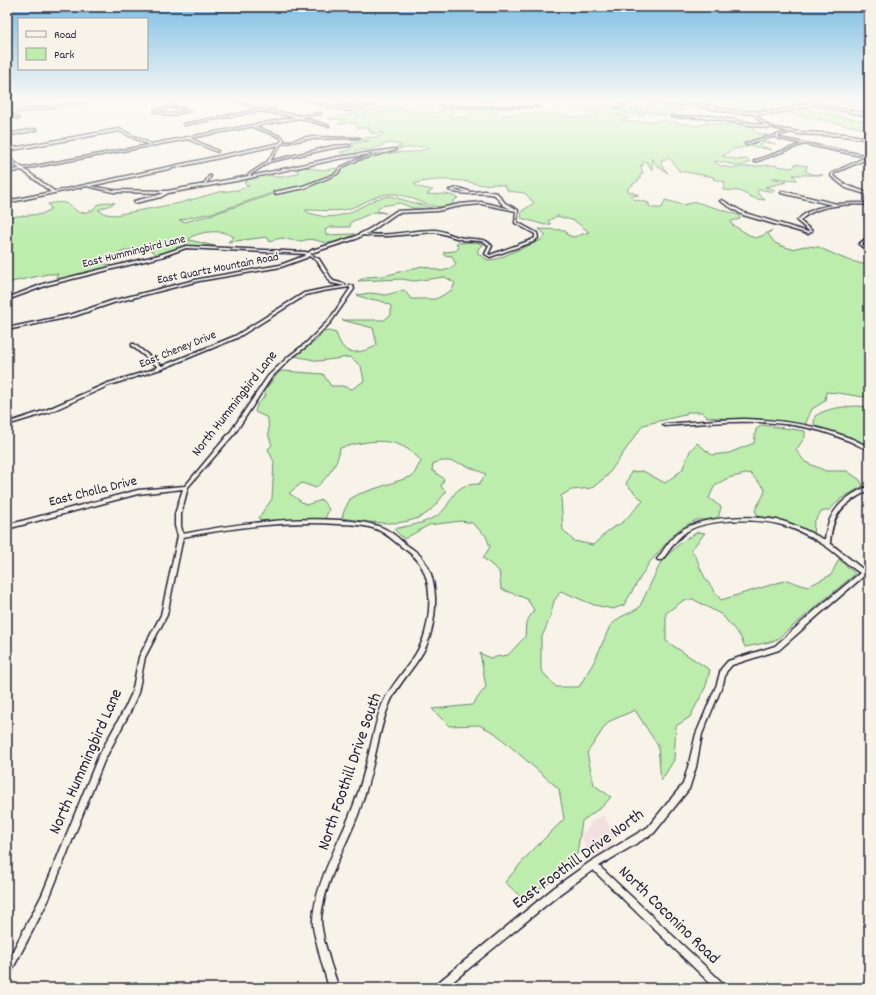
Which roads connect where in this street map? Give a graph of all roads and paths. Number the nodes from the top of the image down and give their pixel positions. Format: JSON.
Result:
{"nodes":[{"id":1,"x":27,"y":146,"type":"edge"},
{"id":2,"x":144,"y":146,"type":"edge"},
{"id":3,"x":207,"y":146,"type":"edge"},
{"id":4,"x":269,"y":146,"type":"edge"},
{"id":5,"x":278,"y":146,"type":"edge"},
{"id":6,"x":342,"y":146,"type":"edge"},
{"id":7,"x":797,"y":146,"type":"edge"},
{"id":8,"x":816,"y":146,"type":"edge"},
{"id":9,"x":7,"y":150,"type":"edge"},
{"id":10,"x":217,"y":151,"type":"dead end"},
{"id":11,"x":868,"y":157,"type":"edge"},
{"id":12,"x":7,"y":158,"type":"edge"},
{"id":13,"x":755,"y":161,"type":"dead end"},
{"id":14,"x":268,"y":162,"type":"junction"},
{"id":15,"x":23,"y":170,"type":"junction"},
{"id":16,"x":7,"y":172,"type":"edge"},
{"id":17,"x":210,"y":176,"type":"dead end"},
{"id":18,"x":251,"y":177,"type":"junction"},
{"id":19,"x":203,"y":185,"type":"junction"},
{"id":20,"x":87,"y":186,"type":"junction"},
{"id":21,"x":54,"y":192,"type":"junction"},
{"id":22,"x":167,"y":192,"type":"junction"},
{"id":23,"x":470,"y":192,"type":"junction"},
{"id":24,"x":782,"y":192,"type":"dead end"},
{"id":25,"x":275,"y":193,"type":"dead end"},
{"id":26,"x":869,"y":194,"type":"edge"},
{"id":27,"x":720,"y":201,"type":"dead end"},
{"id":28,"x":7,"y":202,"type":"edge"},
{"id":29,"x":135,"y":202,"type":"dead end"},
{"id":30,"x":838,"y":205,"type":"junction"},
{"id":31,"x":869,"y":205,"type":"edge"},
{"id":32,"x":517,"y":211,"type":"junction"},
{"id":33,"x":363,"y":234,"type":"junction"},
{"id":34,"x":869,"y":238,"type":"edge"},
{"id":35,"x":866,"y":249,"type":"dead end"},
{"id":36,"x":309,"y":254,"type":"junction"},
{"id":37,"x":332,"y":282,"type":"junction"},
{"id":38,"x":351,"y":286,"type":"junction"},
{"id":39,"x":323,"y":290,"type":"junction"},
{"id":40,"x":7,"y":300,"type":"edge"},
{"id":41,"x":7,"y":329,"type":"edge"},
{"id":42,"x":133,"y":345,"type":"dead end"},
{"id":43,"x":162,"y":368,"type":"junction"},
{"id":44,"x":7,"y":424,"type":"edge"},
{"id":45,"x":665,"y":425,"type":"dead end"},
{"id":46,"x":869,"y":449,"type":"edge"},
{"id":47,"x":186,"y":487,"type":"junction"},
{"id":48,"x":869,"y":488,"type":"edge"},
{"id":49,"x":7,"y":527,"type":"edge"},
{"id":50,"x":181,"y":536,"type":"junction"},
{"id":51,"x":826,"y":544,"type":"junction"},
{"id":52,"x":660,"y":559,"type":"dead end"},
{"id":53,"x":867,"y":574,"type":"edge"},
{"id":54,"x":593,"y":865,"type":"junction"},
{"id":55,"x":7,"y":971,"type":"edge"},
{"id":56,"x":334,"y":988,"type":"edge"},
{"id":57,"x":438,"y":988,"type":"edge"},
{"id":58,"x":722,"y":988,"type":"edge"}],
"edges":[{"from":1,"to":9,"type":"street"},
{"from":2,"to":15,"type":"street"},
{"from":3,"to":10,"type":"street"},
{"from":4,"to":20,"type":"street"},
{"from":5,"to":14,"type":"street"},
{"from":6,"to":14,"type":"street"},
{"from":7,"to":13,"type":"street"},
{"from":8,"to":11,"type":"street"},
{"from":11,"to":26,"type":"street"},
{"from":12,"to":15,"type":"street"},
{"from":14,"to":18,"type":"street"},
{"from":15,"to":16,"type":"street"},
{"from":15,"to":21,"type":"street"},
{"from":17,"to":19,"type":"street"},
{"from":18,"to":19,"type":"street"},
{"from":18,"to":25,"type":"street"},
{"from":19,"to":22,"type":"street"},
{"from":20,"to":21,"type":"street"},
{"from":20,"to":22,"type":"street"},
{"from":21,"to":28,"type":"street"},
{"from":22,"to":29,"type":"street"},
{"from":23,"to":23,"type":"street"},
{"from":23,"to":32,"type":"street"},
{"from":24,"to":30,"type":"street"},
{"from":27,"to":30,"type":"street"},
{"from":30,"to":31,"type":"street"},
{"from":32,"to":33,"type":"street","name":"East Quartz Mountain Road"},
{"from":32,"to":33,"type":"street"},
{"from":33,"to":36,"type":"street","name":"East Quartz Mountain Road"},
{"from":34,"to":35,"type":"street"},
{"from":36,"to":37,"type":"street"},
{"from":36,"to":40,"type":"street","name":"East Hummingbird Lane"},
{"from":36,"to":41,"type":"street","name":"East Quartz Mountain Road"},
{"from":37,"to":38,"type":"street"},
{"from":37,"to":39,"type":"street"},
{"from":38,"to":39,"type":"street","name":"East Cheney Drive"},
{"from":38,"to":47,"type":"street","name":"North Hummingbird Lane"},
{"from":39,"to":43,"type":"street","name":"East Cheney Drive"},
{"from":42,"to":43,"type":"street"},
{"from":43,"to":44,"type":"street","name":"East Cheney Drive"},
{"from":45,"to":46,"type":"street"},
{"from":47,"to":49,"type":"street","name":"East Cholla Drive"},
{"from":47,"to":50,"type":"street"},
{"from":48,"to":51,"type":"street"},
{"from":50,"to":55,"type":"street","name":"North Hummingbird Lane"},
{"from":50,"to":56,"type":"street","name":"North Foothill Drive South"},
{"from":51,"to":52,"type":"street"},
{"from":51,"to":53,"type":"street"},
{"from":53,"to":54,"type":"street","name":"East Foothill Drive North"},
{"from":54,"to":57,"type":"street","name":"East Foothill Drive North"},
{"from":54,"to":58,"type":"street","name":"North Coconino Road"}]}
